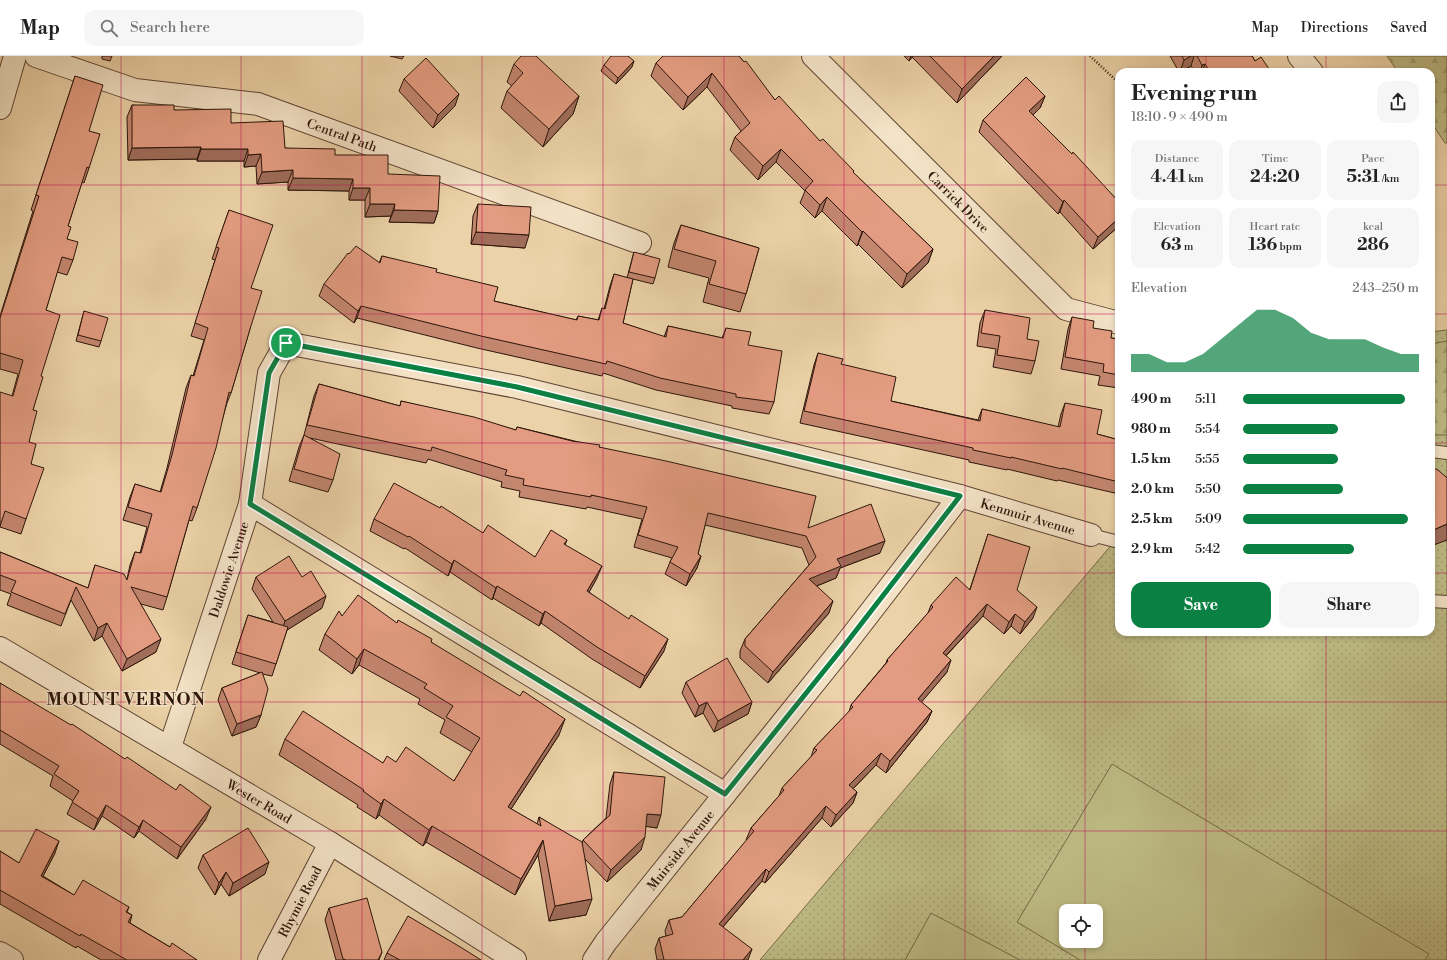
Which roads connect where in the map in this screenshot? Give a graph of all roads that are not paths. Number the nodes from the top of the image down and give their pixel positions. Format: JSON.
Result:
{"nodes":[{"id":1,"x":14,"y":56,"type":"edge"},
{"id":2,"x":36,"y":56,"type":"edge"},
{"id":3,"x":813,"y":56,"type":"edge"},
{"id":4,"x":1299,"y":56,"type":"edge"},
{"id":5,"x":1309,"y":68,"type":"edge"},
{"id":6,"x":0,"y":108,"type":"edge"},
{"id":7,"x":640,"y":243,"type":"dead end"},
{"id":8,"x":1115,"y":322,"type":"edge"},
{"id":9,"x":286,"y":343,"type":"joint"},
{"id":10,"x":1435,"y":452,"type":"edge"},
{"id":11,"x":1447,"y":453,"type":"edge"},
{"id":12,"x":960,"y":496,"type":"junction"},
{"id":13,"x":250,"y":504,"type":"junction"},
{"id":14,"x":1091,"y":535,"type":"joint"},
{"id":15,"x":1115,"y":541,"type":"edge"},
{"id":16,"x":1435,"y":601,"type":"edge"},
{"id":17,"x":1447,"y":602,"type":"edge"},
{"id":18,"x":0,"y":648,"type":"edge"},
{"id":19,"x":170,"y":747,"type":"junction"},
{"id":20,"x":725,"y":794,"type":"junction"},
{"id":21,"x":330,"y":843,"type":"junction"},
{"id":22,"x":0,"y":953,"type":"edge"},
{"id":23,"x":12,"y":960,"type":"edge"},
{"id":24,"x":269,"y":960,"type":"edge"},
{"id":25,"x":515,"y":960,"type":"edge"},
{"id":26,"x":594,"y":960,"type":"edge"}],
"edges":[{"from":1,"to":6,"type":"street"},
{"from":2,"to":7,"type":"street","name":"Central Path"},
{"from":3,"to":8,"type":"street","name":"Carrick Drive"},
{"from":4,"to":5,"type":"street"},
{"from":9,"to":12,"type":"street","name":"Kenmuir Avenue"},
{"from":9,"to":13,"type":"street","name":"Daldowie Avenue"},
{"from":10,"to":11,"type":"lane"},
{"from":12,"to":14,"type":"street","name":"Kenmuir Avenue"},
{"from":12,"to":20,"type":"street","name":"Muirside Avenue"},
{"from":13,"to":19,"type":"street","name":"Daldowie Avenue"},
{"from":13,"to":20,"type":"street"},
{"from":14,"to":15,"type":"lane"},
{"from":16,"to":17,"type":"lane"},
{"from":18,"to":19,"type":"street","name":"Wester Road"},
{"from":19,"to":21,"type":"street","name":"Wester Road"},
{"from":20,"to":26,"type":"street","name":"Muirside Avenue"},
{"from":21,"to":24,"type":"street","name":"Rhymie Road"},
{"from":21,"to":25,"type":"street","name":"Wester Road"},
{"from":22,"to":23,"type":"street"}]}
